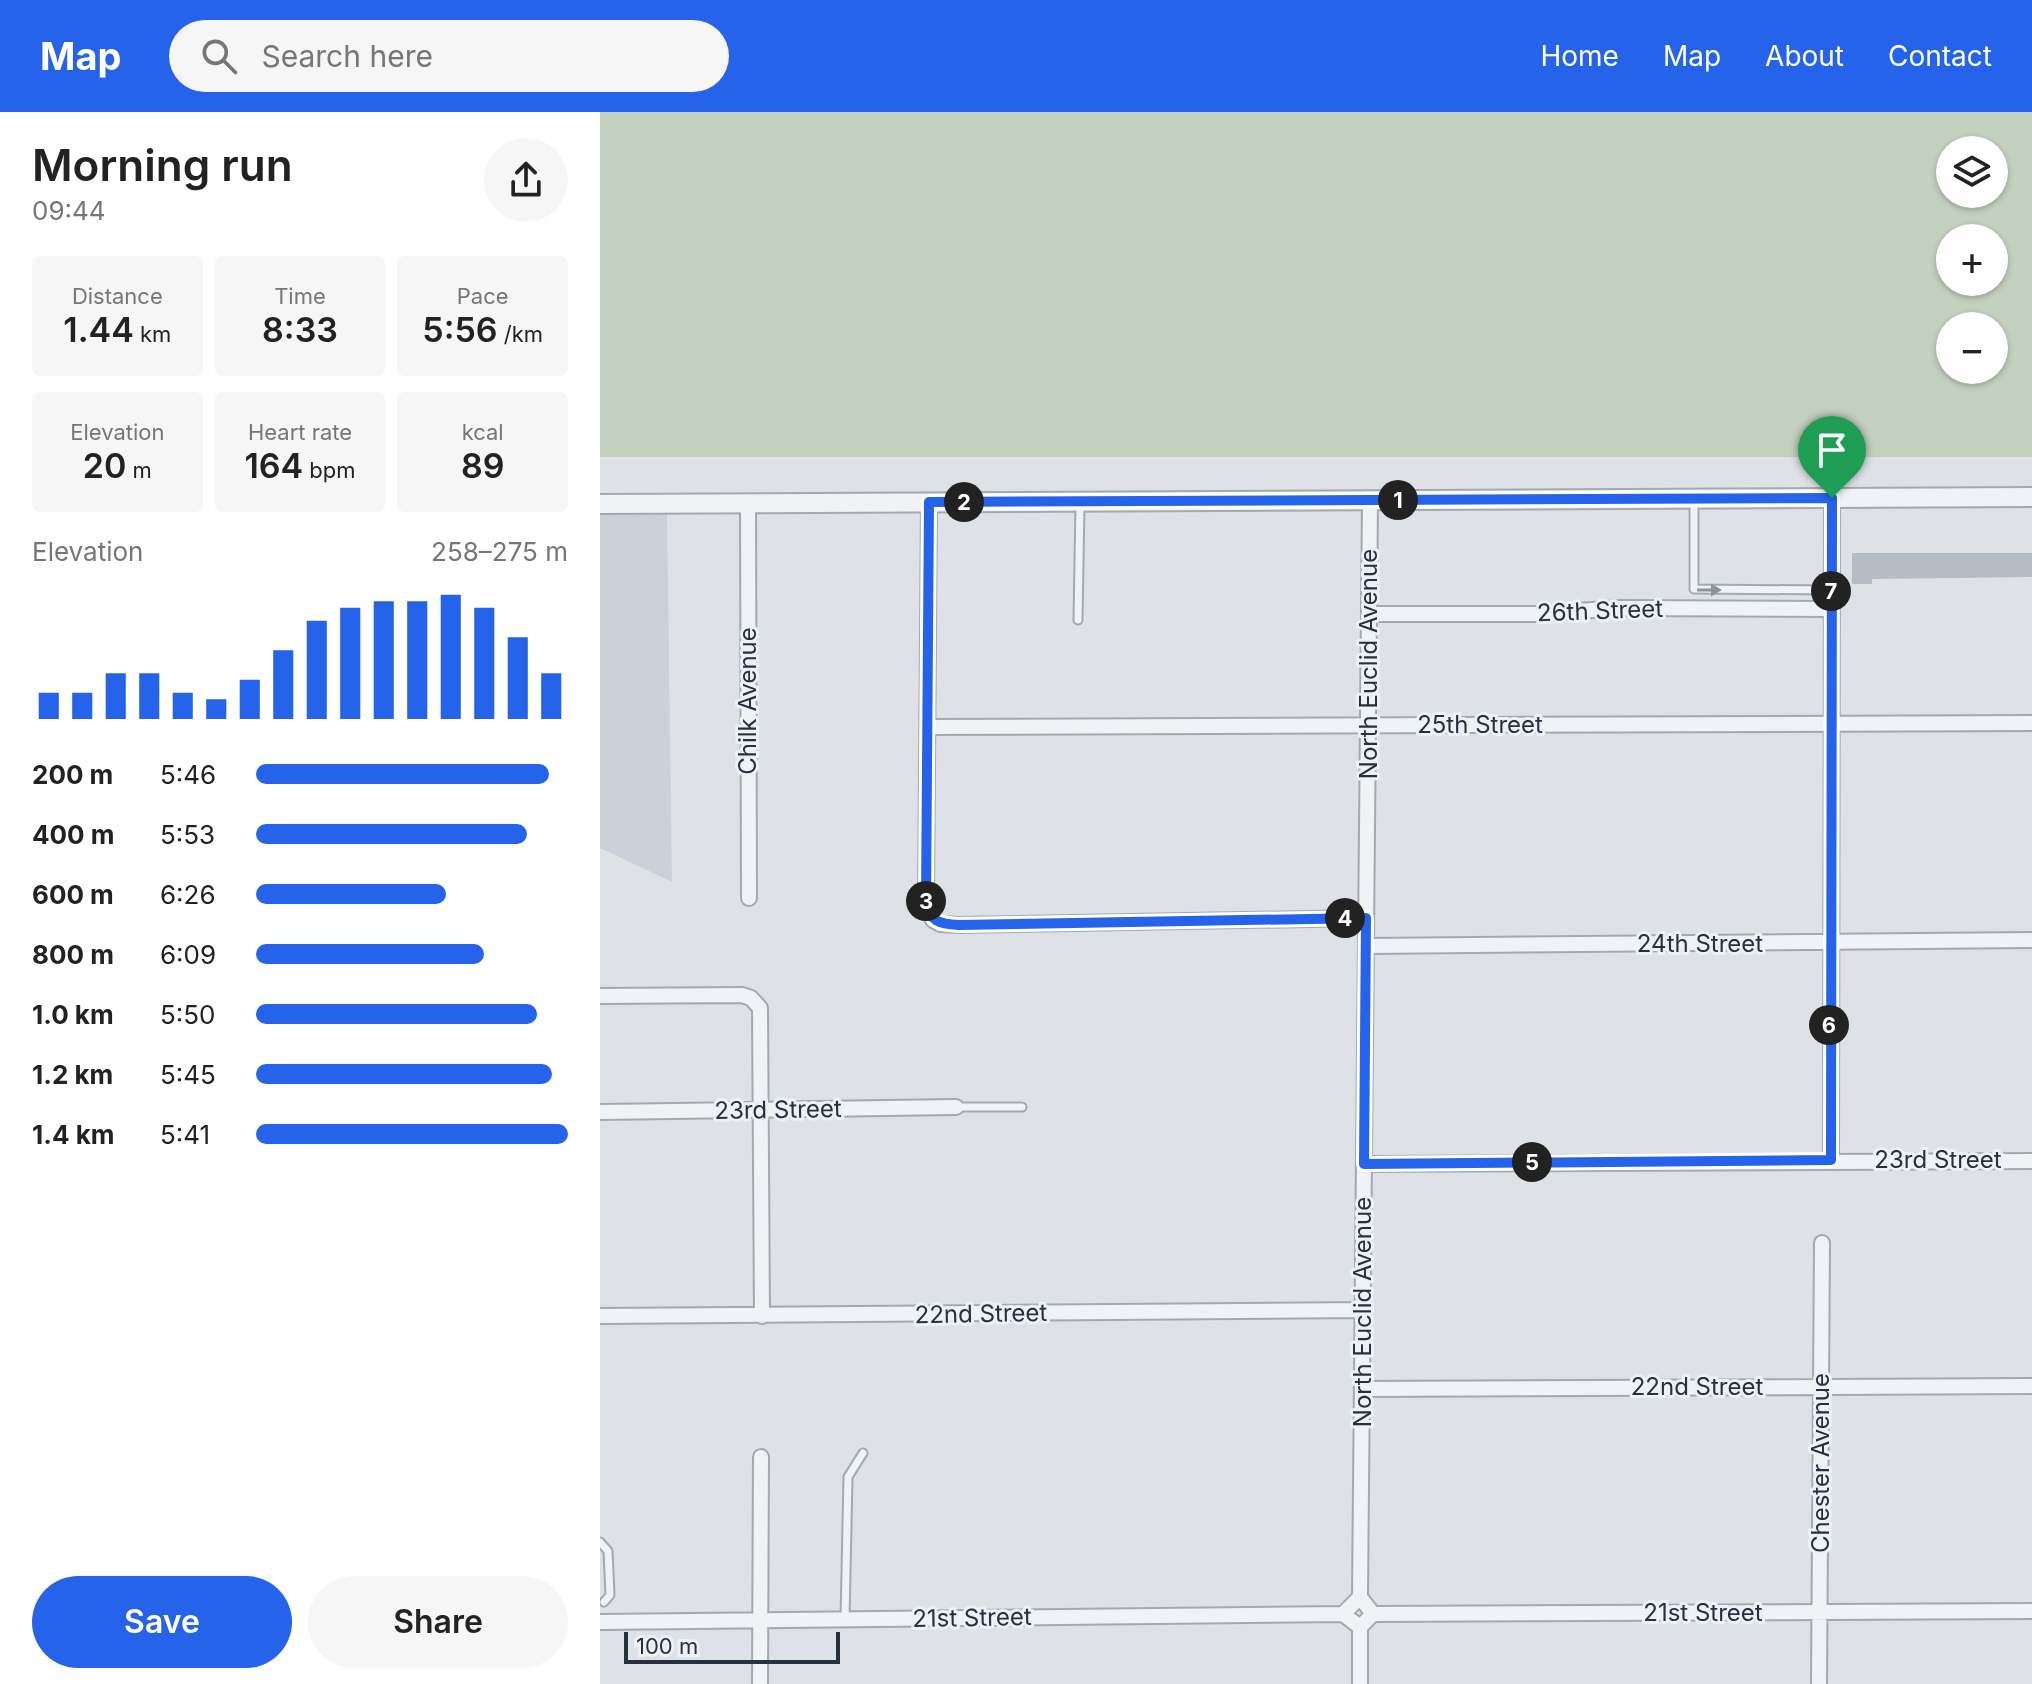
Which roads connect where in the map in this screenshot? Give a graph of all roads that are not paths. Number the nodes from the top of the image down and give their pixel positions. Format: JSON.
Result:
{"nodes":[{"id":1,"x":2032,"y":497,"type":"edge"},
{"id":2,"x":1832,"y":498,"type":"junction"},
{"id":3,"x":1694,"y":499,"type":"junction"},
{"id":4,"x":1370,"y":500,"type":"junction"},
{"id":5,"x":1080,"y":501,"type":"junction"},
{"id":6,"x":929,"y":502,"type":"junction"},
{"id":7,"x":748,"y":503,"type":"junction"},
{"id":8,"x":600,"y":504,"type":"edge"},
{"id":9,"x":1831,"y":590,"type":"junction"},
{"id":10,"x":1831,"y":609,"type":"junction"},
{"id":11,"x":1369,"y":614,"type":"junction"},
{"id":12,"x":1078,"y":620,"type":"dead end"},
{"id":13,"x":1831,"y":723,"type":"junction"},
{"id":14,"x":2032,"y":723,"type":"edge"},
{"id":15,"x":1368,"y":725,"type":"junction"},
{"id":16,"x":928,"y":727,"type":"junction"},
{"id":17,"x":749,"y":898,"type":"dead end"},
{"id":18,"x":1366,"y":918,"type":"junction"},
{"id":19,"x":2032,"y":940,"type":"edge"},
{"id":20,"x":1831,"y":942,"type":"junction"},
{"id":21,"x":1367,"y":946,"type":"junction"},
{"id":22,"x":600,"y":996,"type":"edge"},
{"id":23,"x":956,"y":1107,"type":"joint"},
{"id":24,"x":1022,"y":1107,"type":"dead end"},
{"id":25,"x":761,"y":1110,"type":"junction"},
{"id":26,"x":600,"y":1112,"type":"edge"},
{"id":27,"x":1831,"y":1160,"type":"junction"},
{"id":28,"x":2032,"y":1161,"type":"edge"},
{"id":29,"x":1364,"y":1164,"type":"junction"},
{"id":30,"x":1822,"y":1243,"type":"dead end"},
{"id":31,"x":1361,"y":1310,"type":"junction"},
{"id":32,"x":600,"y":1316,"type":"edge"},
{"id":33,"x":762,"y":1316,"type":"junction"},
{"id":34,"x":2032,"y":1386,"type":"edge"},
{"id":35,"x":1822,"y":1387,"type":"junction"},
{"id":36,"x":1362,"y":1389,"type":"junction"},
{"id":37,"x":863,"y":1453,"type":"dead end"},
{"id":38,"x":761,"y":1457,"type":"dead end"},
{"id":39,"x":600,"y":1542,"type":"edge"},
{"id":40,"x":1360,"y":1597,"type":"junction"},
{"id":41,"x":602,"y":1601,"type":"edge"},
{"id":42,"x":2032,"y":1611,"type":"edge"},
{"id":43,"x":1820,"y":1612,"type":"junction"},
{"id":44,"x":1343,"y":1614,"type":"junction"},
{"id":45,"x":1373,"y":1614,"type":"junction"},
{"id":46,"x":845,"y":1620,"type":"junction"},
{"id":47,"x":607,"y":1621,"type":"edge"},
{"id":48,"x":760,"y":1621,"type":"junction"},
{"id":49,"x":1360,"y":1627,"type":"junction"},
{"id":50,"x":760,"y":1684,"type":"edge"},
{"id":51,"x":1360,"y":1684,"type":"edge"},
{"id":52,"x":1819,"y":1684,"type":"edge"}],
"edges":[{"from":1,"to":2,"type":"street"},
{"from":2,"to":3,"type":"street"},
{"from":2,"to":9,"type":"street"},
{"from":3,"to":4,"type":"street"},
{"from":3,"to":9,"type":"lane","one_way":true},
{"from":4,"to":5,"type":"street"},
{"from":4,"to":11,"type":"street","name":"North Euclid Avenue"},
{"from":5,"to":6,"type":"street"},
{"from":5,"to":12,"type":"lane"},
{"from":6,"to":7,"type":"street"},
{"from":6,"to":16,"type":"street"},
{"from":7,"to":8,"type":"street"},
{"from":7,"to":17,"type":"street","name":"Chilk Avenue"},
{"from":9,"to":10,"type":"street"},
{"from":10,"to":11,"type":"street","name":"26th Street"},
{"from":10,"to":13,"type":"street"},
{"from":11,"to":15,"type":"street","name":"North Euclid Avenue"},
{"from":13,"to":14,"type":"street","name":"25th Street"},
{"from":13,"to":15,"type":"street","name":"25th Street"},
{"from":13,"to":20,"type":"street"},
{"from":15,"to":16,"type":"street","name":"25th Street"},
{"from":15,"to":18,"type":"street","name":"North Euclid Avenue"},
{"from":16,"to":18,"type":"street"},
{"from":18,"to":21,"type":"street","name":"North Euclid Avenue"},
{"from":19,"to":20,"type":"street","name":"24th Street"},
{"from":20,"to":21,"type":"street","name":"24th Street"},
{"from":20,"to":27,"type":"street"},
{"from":21,"to":29,"type":"street","name":"North Euclid Avenue"},
{"from":22,"to":25,"type":"street"},
{"from":23,"to":24,"type":"lane"},
{"from":23,"to":25,"type":"street","name":"23rd Street"},
{"from":25,"to":26,"type":"street","name":"23rd Street"},
{"from":25,"to":33,"type":"street"},
{"from":27,"to":28,"type":"street","name":"23rd Street"},
{"from":27,"to":29,"type":"street","name":"23rd Street"},
{"from":29,"to":31,"type":"street","name":"North Euclid Avenue"},
{"from":30,"to":35,"type":"street","name":"Chester Avenue"},
{"from":31,"to":33,"type":"street","name":"22nd Street"},
{"from":31,"to":36,"type":"street","name":"North Euclid Avenue"},
{"from":32,"to":33,"type":"street","name":"22nd Street"},
{"from":34,"to":35,"type":"street","name":"22nd Street"},
{"from":35,"to":36,"type":"street","name":"22nd Street"},
{"from":35,"to":43,"type":"street","name":"Chester Avenue"},
{"from":36,"to":40,"type":"street","name":"North Euclid Avenue"},
{"from":37,"to":46,"type":"lane"},
{"from":38,"to":48,"type":"street"},
{"from":39,"to":41,"type":"lane"},
{"from":40,"to":44,"type":"street"},
{"from":40,"to":45,"type":"street"},
{"from":41,"to":47,"type":"lane"},
{"from":42,"to":43,"type":"street","name":"21st Street"},
{"from":43,"to":45,"type":"street","name":"21st Street"},
{"from":43,"to":52,"type":"street","name":"Chester Avenue"},
{"from":44,"to":46,"type":"street","name":"21st Street"},
{"from":44,"to":49,"type":"street"},
{"from":45,"to":49,"type":"street"},
{"from":46,"to":48,"type":"street","name":"21st Street"},
{"from":47,"to":48,"type":"street","name":"21st Street"},
{"from":48,"to":50,"type":"street"},
{"from":49,"to":51,"type":"street"}]}
